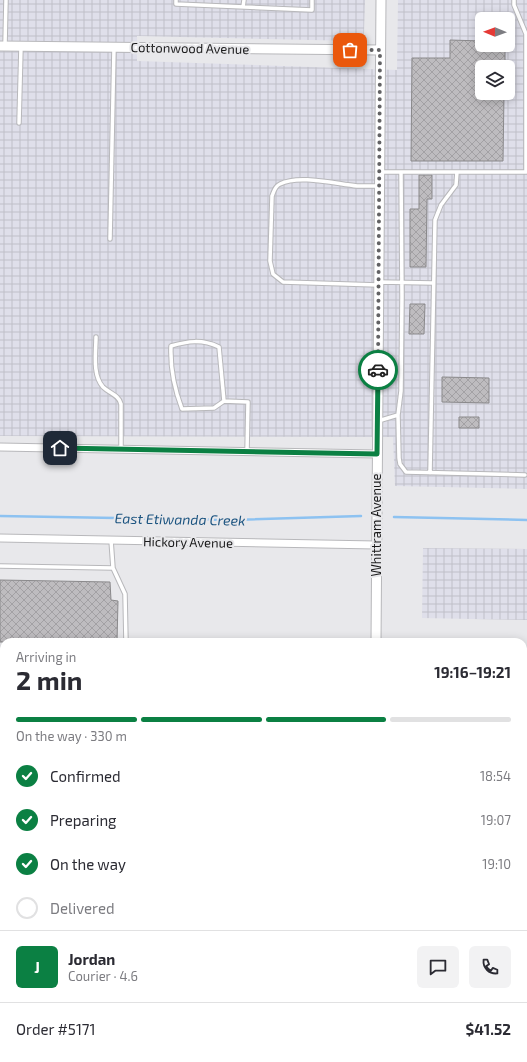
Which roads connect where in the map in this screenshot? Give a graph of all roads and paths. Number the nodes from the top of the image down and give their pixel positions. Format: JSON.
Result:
{"nodes":[{"id":1,"x":6,"y":0,"type":"edge"},
{"id":2,"x":176,"y":0,"type":"edge"},
{"id":3,"x":244,"y":0,"type":"edge"},
{"id":4,"x":312,"y":0,"type":"edge"},
{"id":5,"x":381,"y":0,"type":"edge"},
{"id":6,"x":514,"y":0,"type":"edge"},
{"id":7,"x":243,"y":7,"type":"junction"},
{"id":8,"x":3,"y":46,"type":"edge"},
{"id":9,"x":21,"y":46,"type":"junction"},
{"id":10,"x":114,"y":47,"type":"junction"},
{"id":11,"x":380,"y":50,"type":"junction"},
{"id":12,"x":19,"y":123,"type":"dead end"},
{"id":13,"x":379,"y":172,"type":"junction"},
{"id":14,"x":401,"y":172,"type":"junction"},
{"id":15,"x":457,"y":172,"type":"junction"},
{"id":16,"x":379,"y":186,"type":"junction"},
{"id":17,"x":110,"y":240,"type":"dead end"},
{"id":18,"x":401,"y":282,"type":"junction"},
{"id":19,"x":378,"y":283,"type":"junction"},
{"id":20,"x":433,"y":283,"type":"junction"},
{"id":21,"x":96,"y":337,"type":"dead end"},
{"id":22,"x":224,"y":401,"type":"junction"},
{"id":23,"x":398,"y":415,"type":"junction"},
{"id":24,"x":377,"y":421,"type":"junction"},
{"id":25,"x":0,"y":447,"type":"edge"},
{"id":26,"x":121,"y":449,"type":"junction"},
{"id":27,"x":247,"y":451,"type":"junction"},
{"id":28,"x":377,"y":454,"type":"junction"},
{"id":29,"x":430,"y":473,"type":"junction"},
{"id":30,"x":524,"y":475,"type":"dead end"},
{"id":31,"x":0,"y":538,"type":"edge"},
{"id":32,"x":112,"y":540,"type":"junction"},
{"id":33,"x":376,"y":545,"type":"junction"},
{"id":34,"x":0,"y":566,"type":"edge"},
{"id":35,"x":113,"y":568,"type":"junction"},
{"id":36,"x":126,"y":638,"type":"edge"},
{"id":37,"x":376,"y":638,"type":"edge"}],
"edges":[{"from":1,"to":8,"type":"lane"},
{"from":2,"to":7,"type":"lane"},
{"from":3,"to":7,"type":"lane"},
{"from":4,"to":7,"type":"lane"},
{"from":5,"to":11,"type":"street","name":"Whittram Avenue"},
{"from":6,"to":15,"type":"lane"},
{"from":8,"to":9,"type":"street","name":"Cottonwood Avenue"},
{"from":9,"to":10,"type":"street","name":"Cottonwood Avenue"},
{"from":9,"to":12,"type":"lane"},
{"from":10,"to":11,"type":"street","name":"Cottonwood Avenue"},
{"from":10,"to":17,"type":"lane"},
{"from":11,"to":13,"type":"street","name":"Whittram Avenue"},
{"from":13,"to":14,"type":"lane"},
{"from":13,"to":16,"type":"street","name":"Whittram Avenue"},
{"from":14,"to":15,"type":"lane"},
{"from":14,"to":18,"type":"lane"},
{"from":15,"to":20,"type":"lane"},
{"from":16,"to":19,"type":"street","name":"Whittram Avenue"},
{"from":16,"to":19,"type":"lane"},
{"from":18,"to":19,"type":"lane"},
{"from":18,"to":20,"type":"lane"},
{"from":18,"to":23,"type":"lane"},
{"from":19,"to":24,"type":"street","name":"Whittram Avenue"},
{"from":20,"to":29,"type":"lane"},
{"from":21,"to":26,"type":"lane"},
{"from":22,"to":22,"type":"lane"},
{"from":22,"to":27,"type":"lane"},
{"from":23,"to":24,"type":"lane"},
{"from":23,"to":29,"type":"lane"},
{"from":24,"to":28,"type":"street","name":"Whittram Avenue"},
{"from":25,"to":26,"type":"street"},
{"from":26,"to":27,"type":"street"},
{"from":27,"to":28,"type":"street"},
{"from":28,"to":33,"type":"street","name":"Whittram Avenue"},
{"from":29,"to":30,"type":"lane"},
{"from":31,"to":32,"type":"street","name":"Hickory Avenue"},
{"from":32,"to":33,"type":"street","name":"Hickory Avenue"},
{"from":32,"to":35,"type":"lane"},
{"from":33,"to":37,"type":"street","name":"Whittram Avenue"},
{"from":34,"to":35,"type":"lane"},
{"from":35,"to":36,"type":"lane"}]}
